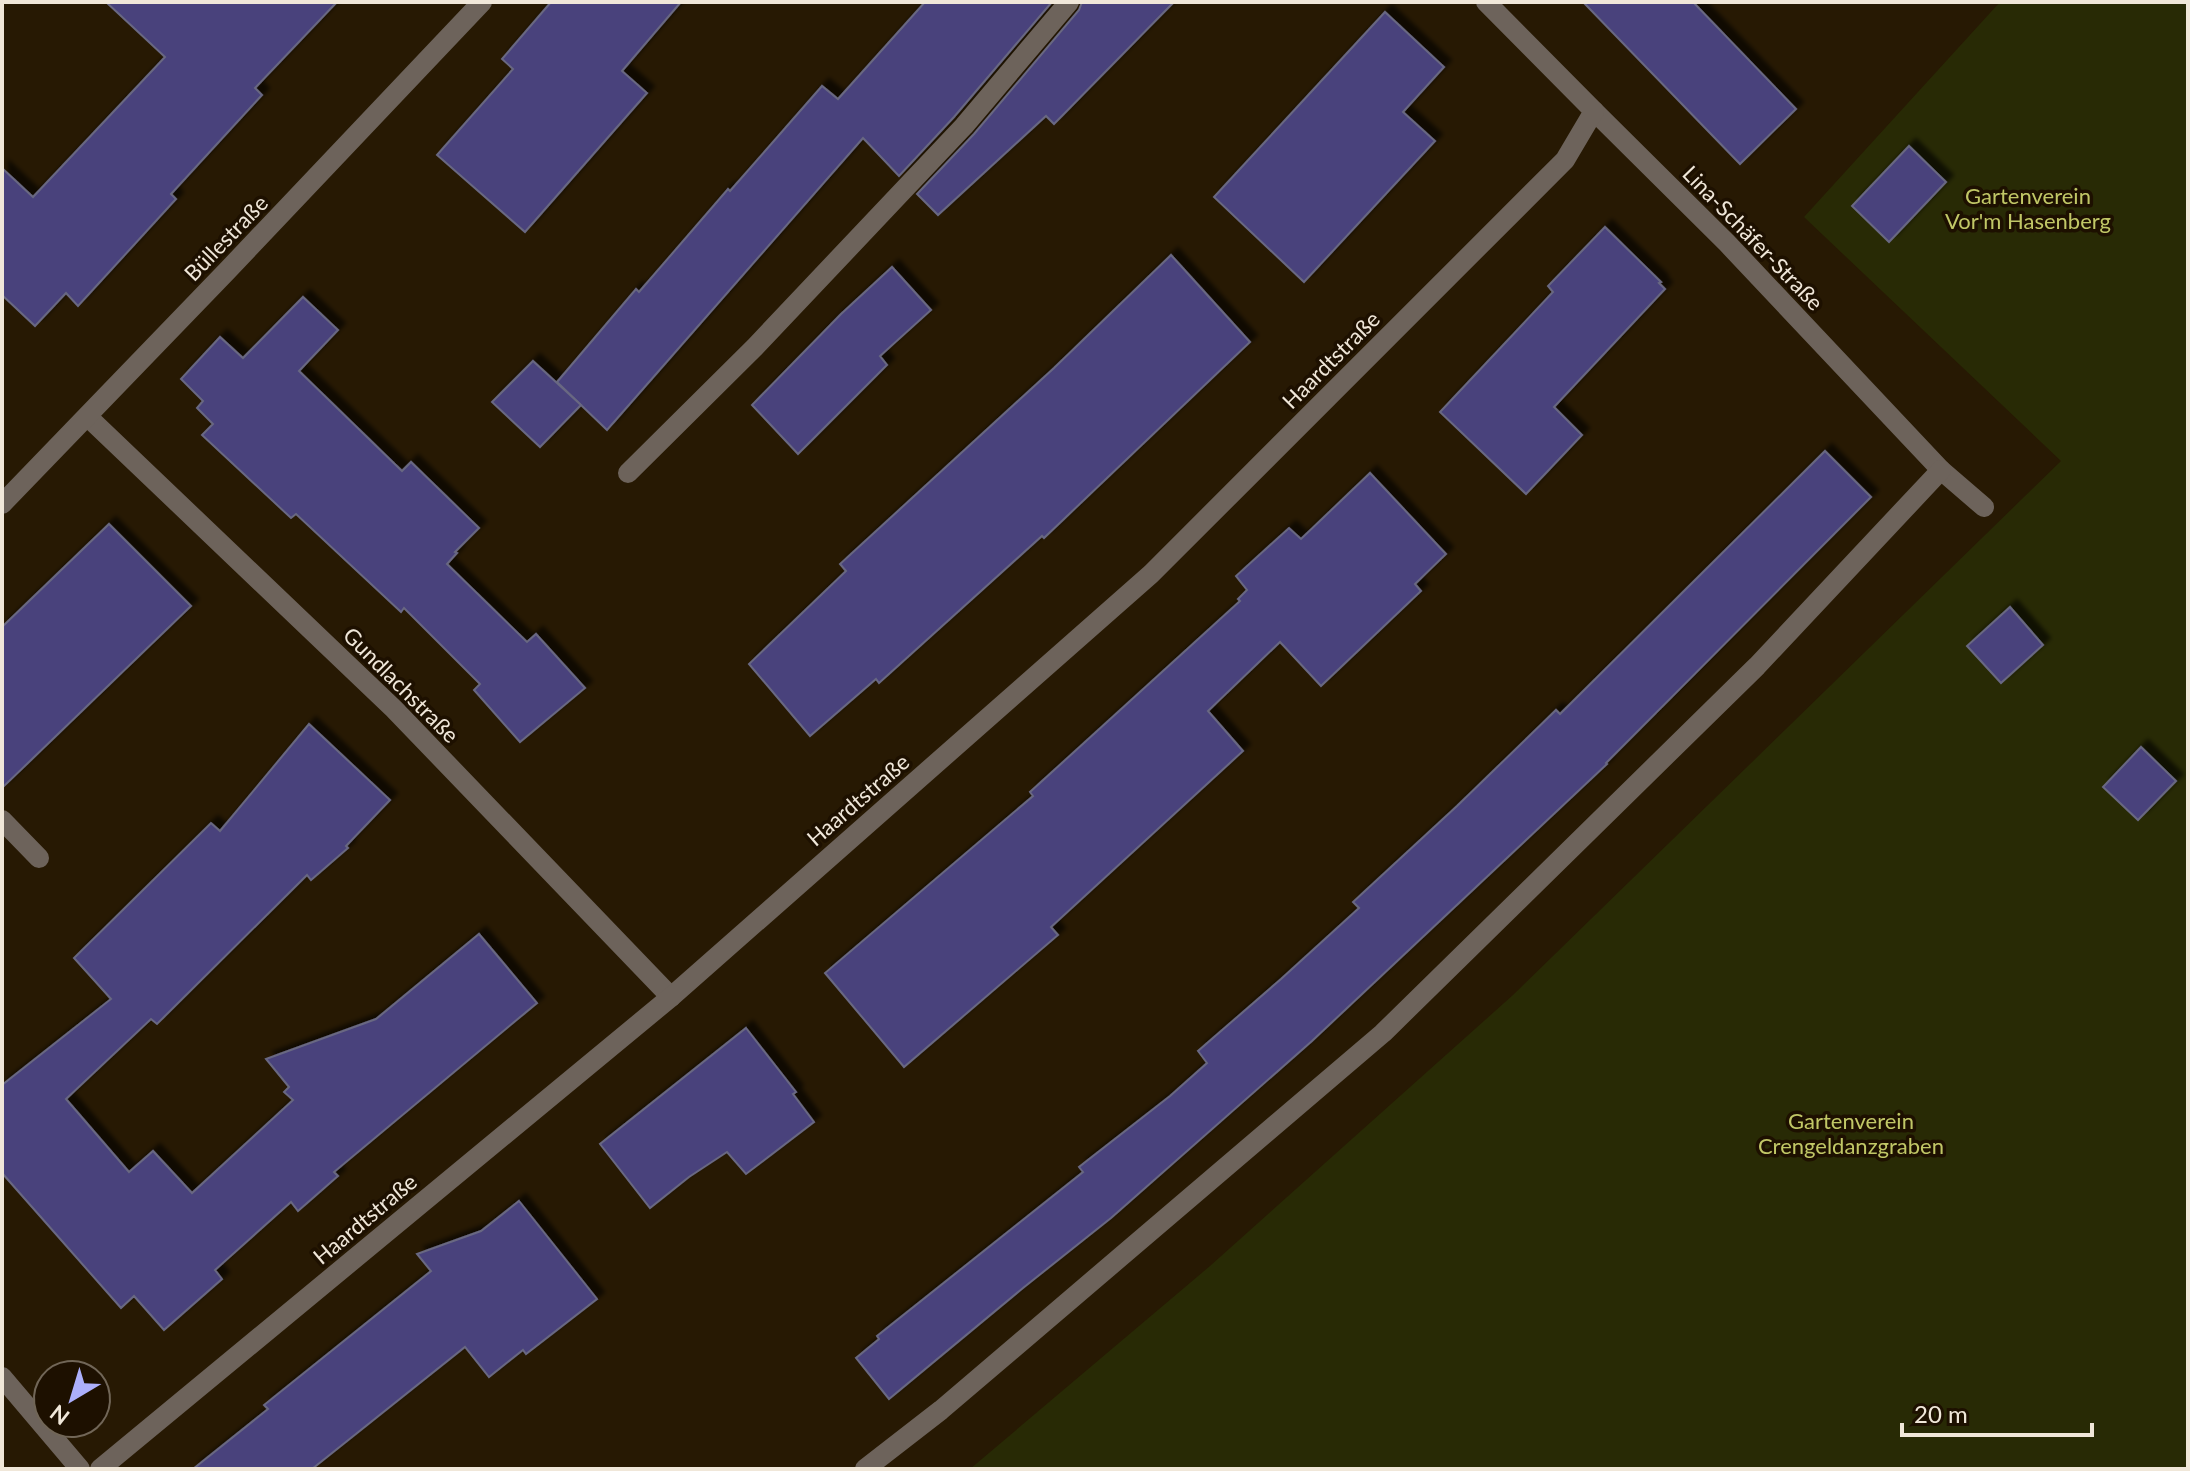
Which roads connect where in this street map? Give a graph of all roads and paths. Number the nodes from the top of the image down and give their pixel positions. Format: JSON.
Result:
{"nodes":[{"id":1,"x":482,"y":2,"type":"edge"},
{"id":2,"x":1069,"y":2,"type":"edge"},
{"id":3,"x":1486,"y":2,"type":"edge"},
{"id":4,"x":1594,"y":111,"type":"junction"},
{"id":5,"x":88,"y":417,"type":"junction"},
{"id":6,"x":1941,"y":470,"type":"junction"},
{"id":7,"x":628,"y":473,"type":"dead end"},
{"id":8,"x":2,"y":504,"type":"edge"},
{"id":9,"x":1984,"y":507,"type":"dead end"},
{"id":10,"x":2,"y":820,"type":"edge"},
{"id":11,"x":39,"y":858,"type":"dead end"},
{"id":12,"x":671,"y":997,"type":"junction"},
{"id":13,"x":2,"y":1377,"type":"edge"},
{"id":14,"x":80,"y":1469,"type":"edge"},
{"id":15,"x":100,"y":1469,"type":"edge"},
{"id":16,"x":865,"y":1469,"type":"edge"}],
"edges":[{"from":1,"to":5,"type":"street","name":"Büllestraße"},
{"from":2,"to":7,"type":"street"},
{"from":3,"to":4,"type":"street","name":"Lina-Schäfer-Straße"},
{"from":4,"to":6,"type":"street","name":"Lina-Schäfer-Straße"},
{"from":4,"to":12,"type":"street","name":"Haardtstraße"},
{"from":5,"to":8,"type":"street","name":"Büllestraße"},
{"from":5,"to":12,"type":"street","name":"Gundlachstraße"},
{"from":6,"to":9,"type":"street","name":"Lina-Schäfer-Straße"},
{"from":6,"to":16,"type":"street"},
{"from":10,"to":11,"type":"street"},
{"from":12,"to":15,"type":"street","name":"Haardtstraße"},
{"from":13,"to":14,"type":"street"}]}
